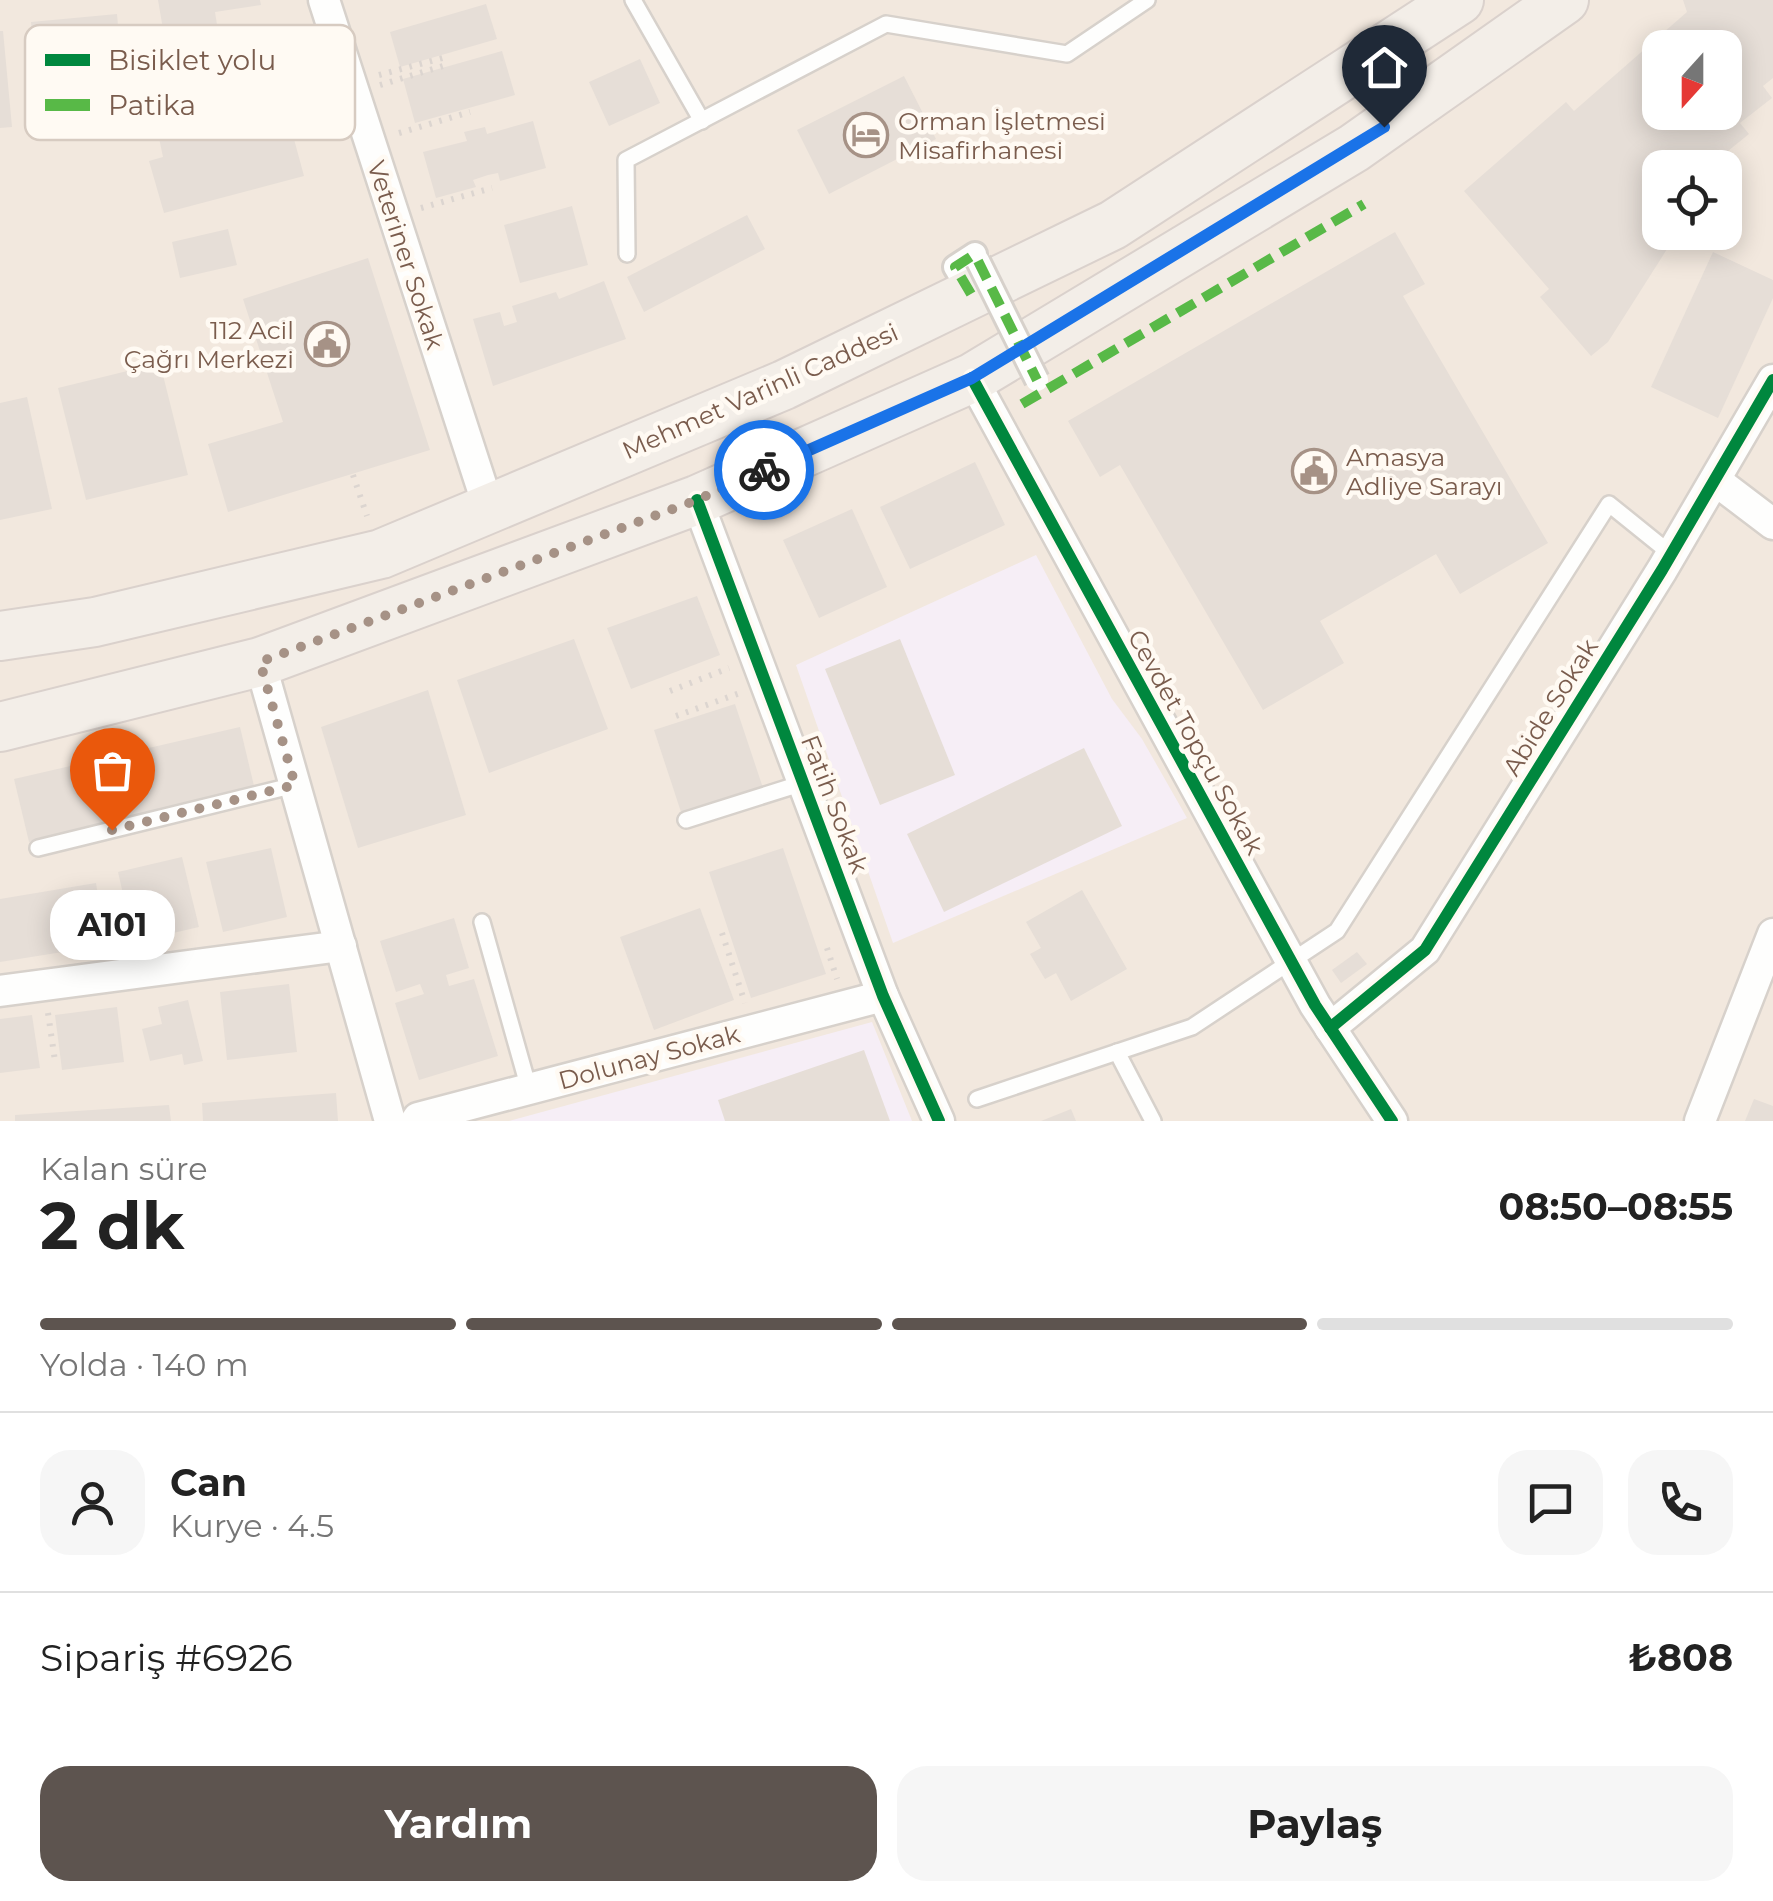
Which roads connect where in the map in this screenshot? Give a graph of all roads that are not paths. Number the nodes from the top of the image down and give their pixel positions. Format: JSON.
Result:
{"nodes":[{"id":1,"x":324,"y":0,"type":"edge"},
{"id":2,"x":633,"y":0,"type":"edge"},
{"id":3,"x":1147,"y":0,"type":"edge"},
{"id":4,"x":1459,"y":0,"type":"edge"},
{"id":5,"x":1564,"y":0,"type":"edge"},
{"id":6,"x":332,"y":25,"type":"edge"},
{"id":7,"x":355,"y":97,"type":"edge"},
{"id":8,"x":702,"y":120,"type":"junction"},
{"id":9,"x":627,"y":254,"type":"dead end"},
{"id":10,"x":975,"y":270,"type":"junction"},
{"id":11,"x":972,"y":378,"type":"junction"},
{"id":12,"x":1037,"y":380,"type":"dead end"},
{"id":13,"x":1773,"y":380,"type":"edge"},
{"id":14,"x":1715,"y":480,"type":"junction"},
{"id":15,"x":697,"y":500,"type":"junction"},
{"id":16,"x":489,"y":509,"type":"junction"},
{"id":17,"x":1773,"y":524,"type":"edge"},
{"id":18,"x":1671,"y":554,"type":"junction"},
{"id":19,"x":0,"y":636,"type":"edge"},
{"id":20,"x":260,"y":662,"type":"junction"},
{"id":21,"x":0,"y":727,"type":"edge"},
{"id":22,"x":803,"y":783,"type":"junction"},
{"id":23,"x":295,"y":785,"type":"junction"},
{"id":24,"x":686,"y":820,"type":"dead end"},
{"id":25,"x":38,"y":848,"type":"dead end"},
{"id":26,"x":482,"y":922,"type":"dead end"},
{"id":27,"x":1773,"y":934,"type":"edge"},
{"id":28,"x":341,"y":946,"type":"junction"},
{"id":29,"x":1292,"y":963,"type":"junction"},
{"id":30,"x":0,"y":991,"type":"edge"},
{"id":31,"x":883,"y":996,"type":"junction"},
{"id":32,"x":1330,"y":1028,"type":"junction"},
{"id":33,"x":1117,"y":1052,"type":"junction"},
{"id":34,"x":530,"y":1088,"type":"junction"},
{"id":35,"x":977,"y":1099,"type":"dead end"},
{"id":36,"x":390,"y":1121,"type":"edge"},
{"id":37,"x":416,"y":1121,"type":"edge"},
{"id":38,"x":939,"y":1121,"type":"edge"},
{"id":39,"x":1153,"y":1121,"type":"edge"},
{"id":40,"x":1392,"y":1121,"type":"edge"},
{"id":41,"x":1700,"y":1121,"type":"edge"}],
"edges":[{"from":1,"to":6,"type":"street","name":"Veteriner Sokak"},
{"from":2,"to":8,"type":"lane"},
{"from":3,"to":8,"type":"lane"},
{"from":4,"to":10,"type":"main road","name":"Mehmet Varinli Caddesi"},
{"from":5,"to":11,"type":"main road"},
{"from":7,"to":16,"type":"street","name":"Veteriner Sokak"},
{"from":8,"to":9,"type":"lane"},
{"from":10,"to":12,"type":"street","bridge":true},
{"from":10,"to":16,"type":"main road","name":"Mehmet Varinli Caddesi"},
{"from":11,"to":15,"type":"main road"},
{"from":11,"to":29,"type":"street","name":"Cevdet Topçu Sokak"},
{"from":13,"to":14,"type":"street","name":"Abide Sokak"},
{"from":14,"to":17,"type":"street"},
{"from":14,"to":18,"type":"street","name":"Abide Sokak"},
{"from":15,"to":20,"type":"main road"},
{"from":15,"to":22,"type":"street","name":"Fatih Sokak"},
{"from":16,"to":19,"type":"main road","name":"Mehmet Varinli Caddesi"},
{"from":18,"to":29,"type":"lane"},
{"from":18,"to":32,"type":"street","name":"Abide Sokak"},
{"from":20,"to":21,"type":"main road"},
{"from":20,"to":23,"type":"street"},
{"from":22,"to":24,"type":"lane"},
{"from":22,"to":31,"type":"street","name":"Fatih Sokak"},
{"from":23,"to":25,"type":"lane"},
{"from":23,"to":28,"type":"street"},
{"from":26,"to":34,"type":"lane"},
{"from":27,"to":41,"type":"street"},
{"from":28,"to":30,"type":"street"},
{"from":28,"to":36,"type":"street"},
{"from":29,"to":32,"type":"street","name":"Cevdet Topçu Sokak"},
{"from":29,"to":33,"type":"lane"},
{"from":31,"to":34,"type":"street","name":"Dolunay Sokak"},
{"from":31,"to":38,"type":"street","name":"Fatih Sokak"},
{"from":32,"to":40,"type":"street","name":"Cevdet Topçu Sokak"},
{"from":33,"to":35,"type":"lane"},
{"from":33,"to":39,"type":"lane"},
{"from":34,"to":37,"type":"street","name":"Dolunay Sokak"}]}
